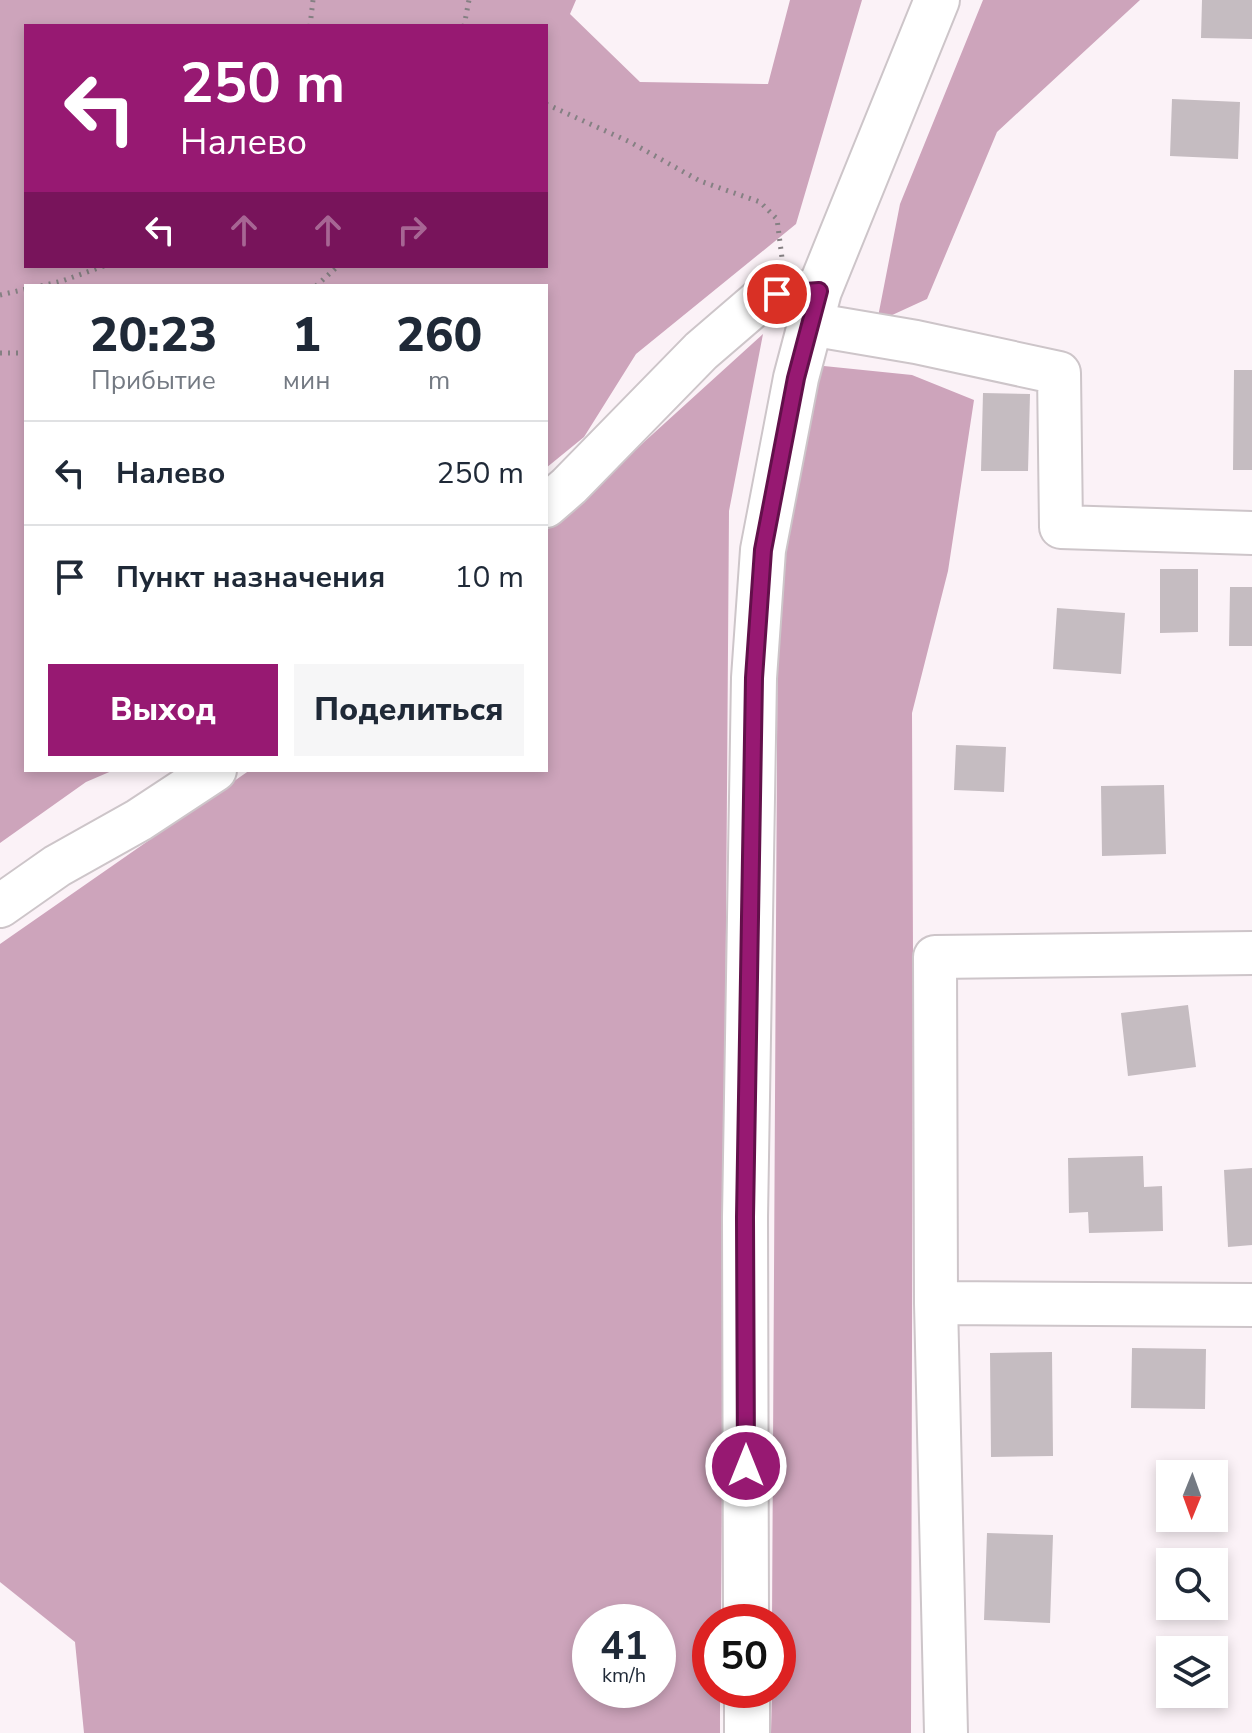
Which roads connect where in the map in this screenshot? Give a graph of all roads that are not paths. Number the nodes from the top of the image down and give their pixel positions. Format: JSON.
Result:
{"nodes":[{"id":1,"x":937,"y":0,"type":"edge"},
{"id":2,"x":804,"y":303,"type":"junction"},
{"id":3,"x":548,"y":504,"type":"edge"},
{"id":4,"x":1252,"y":533,"type":"edge"},
{"id":5,"x":212,"y":772,"type":"edge"},
{"id":6,"x":0,"y":906,"type":"edge"},
{"id":7,"x":1252,"y":953,"type":"edge"},
{"id":8,"x":936,"y":1303,"type":"junction"},
{"id":9,"x":1252,"y":1305,"type":"edge"},
{"id":10,"x":746,"y":1604,"type":"edge"},
{"id":11,"x":747,"y":1708,"type":"edge"},
{"id":12,"x":747,"y":1733,"type":"edge"},
{"id":13,"x":946,"y":1733,"type":"edge"}],
"edges":[{"from":1,"to":2,"type":"main road"},
{"from":2,"to":3,"type":"street"},
{"from":2,"to":4,"type":"street"},
{"from":2,"to":10,"type":"main road"},
{"from":5,"to":6,"type":"street"},
{"from":7,"to":8,"type":"street"},
{"from":8,"to":9,"type":"street"},
{"from":8,"to":13,"type":"street"},
{"from":11,"to":12,"type":"main road"}]}
